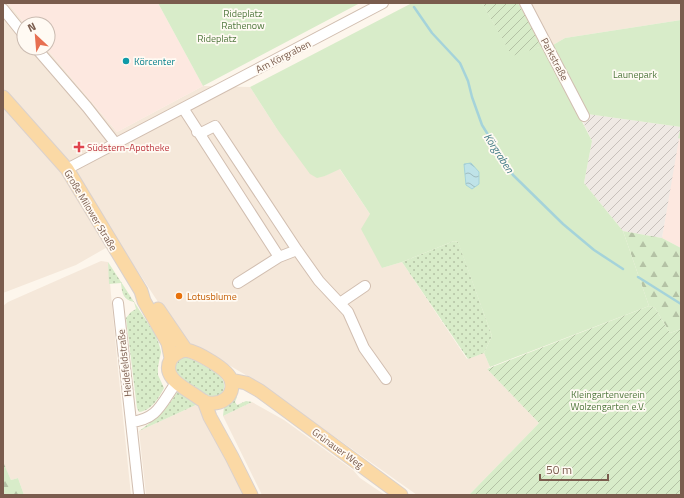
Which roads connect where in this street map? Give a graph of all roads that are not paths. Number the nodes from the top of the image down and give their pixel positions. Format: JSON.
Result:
{"nodes":[{"id":1,"x":383,"y":3,"type":"edge"},
{"id":2,"x":525,"y":3,"type":"edge"},
{"id":3,"x":3,"y":9,"type":"edge"},
{"id":4,"x":16,"y":25,"type":"edge"},
{"id":5,"x":43,"y":56,"type":"edge"},
{"id":6,"x":3,"y":97,"type":"edge"},
{"id":7,"x":183,"y":108,"type":"junction"},
{"id":8,"x":584,"y":116,"type":"dead end"},
{"id":9,"x":197,"y":132,"type":"junction"},
{"id":10,"x":116,"y":144,"type":"junction"},
{"id":11,"x":67,"y":169,"type":"junction"},
{"id":12,"x":297,"y":250,"type":"junction"},
{"id":13,"x":279,"y":257,"type":"junction"},
{"id":14,"x":238,"y":283,"type":"dead end"},
{"id":15,"x":365,"y":286,"type":"dead end"},
{"id":16,"x":141,"y":291,"type":"junction"},
{"id":17,"x":118,"y":303,"type":"dead end"},
{"id":18,"x":340,"y":303,"type":"junction"},
{"id":19,"x":186,"y":350,"type":"junction"},
{"id":20,"x":172,"y":358,"type":"junction"},
{"id":21,"x":386,"y":378,"type":"dead end"},
{"id":22,"x":231,"y":380,"type":"junction"},
{"id":23,"x":176,"y":383,"type":"junction"},
{"id":24,"x":230,"y":393,"type":"junction"},
{"id":25,"x":204,"y":401,"type":"junction"},
{"id":26,"x":274,"y":402,"type":"junction"},
{"id":27,"x":219,"y":403,"type":"junction"},
{"id":28,"x":131,"y":422,"type":"junction"},
{"id":29,"x":232,"y":457,"type":"junction"},
{"id":30,"x":139,"y":495,"type":"edge"},
{"id":31,"x":251,"y":495,"type":"edge"},
{"id":32,"x":401,"y":495,"type":"edge"}],
"edges":[{"from":1,"to":7,"type":"street","name":"Am Körgraben"},
{"from":2,"to":8,"type":"street","name":"Parkstraße"},
{"from":3,"to":4,"type":"street"},
{"from":5,"to":10,"type":"street"},
{"from":6,"to":11,"type":"main road","name":"Große Milower Straße"},
{"from":7,"to":9,"type":"street"},
{"from":7,"to":10,"type":"street","name":"Am Körgraben"},
{"from":9,"to":12,"type":"street"},
{"from":9,"to":13,"type":"street"},
{"from":10,"to":11,"type":"street","name":"Am Körgraben"},
{"from":11,"to":16,"type":"main road","name":"Große Milower Straße"},
{"from":12,"to":13,"type":"street"},
{"from":12,"to":18,"type":"street"},
{"from":13,"to":14,"type":"street"},
{"from":15,"to":18,"type":"street"},
{"from":16,"to":19,"type":"main road","name":"Große Milower Straße"},
{"from":16,"to":20,"type":"main road","name":"Große Milower Straße"},
{"from":17,"to":28,"type":"street","name":"Heidefeldstraße"},
{"from":18,"to":21,"type":"street"},
{"from":19,"to":20,"type":"main road"},
{"from":19,"to":22,"type":"main road"},
{"from":20,"to":23,"type":"main road","name":"Große Milower Straße"},
{"from":22,"to":24,"type":"main road"},
{"from":22,"to":26,"type":"main road","name":"Grünauer Weg"},
{"from":23,"to":25,"type":"main road"},
{"from":23,"to":28,"type":"street"},
{"from":24,"to":26,"type":"main road","name":"Grünauer Weg"},
{"from":24,"to":27,"type":"main road"},
{"from":25,"to":27,"type":"main road"},
{"from":25,"to":29,"type":"main road"},
{"from":26,"to":32,"type":"main road","name":"Grünauer Weg"},
{"from":27,"to":29,"type":"main road"},
{"from":28,"to":30,"type":"street","name":"Heidefeldstraße"},
{"from":29,"to":31,"type":"main road"}]}
